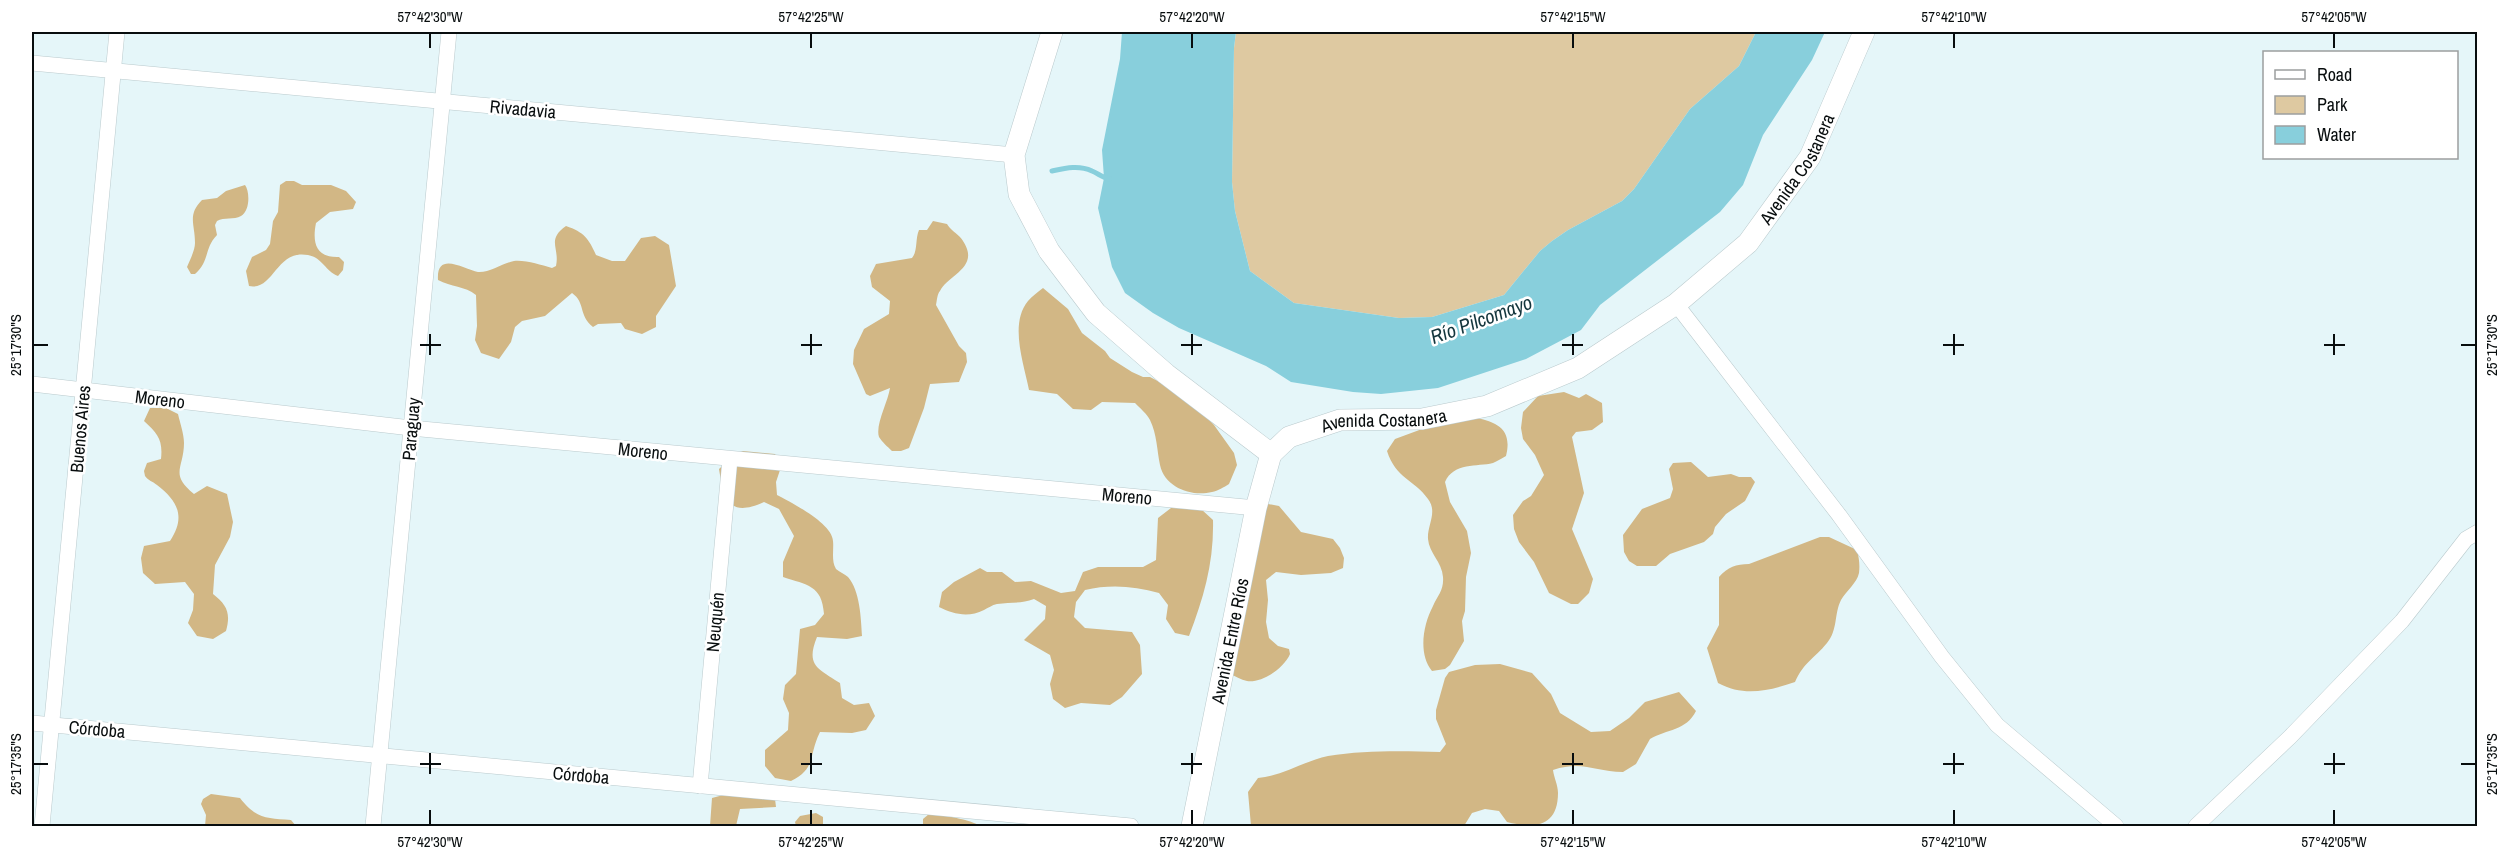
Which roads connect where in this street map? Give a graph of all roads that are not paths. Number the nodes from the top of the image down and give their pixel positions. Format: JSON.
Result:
{"nodes":[{"id":1,"x":117,"y":32,"type":"edge"},
{"id":2,"x":449,"y":32,"type":"edge"},
{"id":3,"x":1052,"y":32,"type":"edge"},
{"id":4,"x":1864,"y":32,"type":"edge"},
{"id":5,"x":32,"y":63,"type":"edge"},
{"id":6,"x":114,"y":70,"type":"junction"},
{"id":7,"x":442,"y":102,"type":"junction"},
{"id":8,"x":1014,"y":155,"type":"junction"},
{"id":9,"x":1676,"y":304,"type":"junction"},
{"id":10,"x":32,"y":384,"type":"edge"},
{"id":11,"x":83,"y":390,"type":"junction"},
{"id":12,"x":411,"y":428,"type":"junction"},
{"id":13,"x":1270,"y":454,"type":"junction"},
{"id":14,"x":730,"y":459,"type":"junction"},
{"id":15,"x":1256,"y":508,"type":"junction"},
{"id":16,"x":2478,"y":532,"type":"edge"},
{"id":17,"x":32,"y":723,"type":"edge"},
{"id":18,"x":51,"y":725,"type":"junction"},
{"id":19,"x":380,"y":756,"type":"junction"},
{"id":20,"x":700,"y":786,"type":"junction"},
{"id":21,"x":42,"y":826,"type":"edge"},
{"id":22,"x":373,"y":826,"type":"edge"},
{"id":23,"x":1131,"y":826,"type":"edge"},
{"id":24,"x":1192,"y":826,"type":"edge"},
{"id":25,"x":2116,"y":826,"type":"edge"},
{"id":26,"x":2196,"y":826,"type":"edge"}],
"edges":[{"from":1,"to":6,"type":"street","name":"Buenos Aires"},
{"from":2,"to":7,"type":"street","name":"Paraguay"},
{"from":3,"to":8,"type":"street"},
{"from":4,"to":9,"type":"street","name":"Avenida Costanera"},
{"from":5,"to":6,"type":"street","name":"Rivadavia"},
{"from":6,"to":7,"type":"street","name":"Rivadavia"},
{"from":6,"to":11,"type":"street","name":"Buenos Aires"},
{"from":7,"to":8,"type":"street","name":"Rivadavia"},
{"from":7,"to":12,"type":"street","name":"Paraguay"},
{"from":8,"to":13,"type":"street"},
{"from":9,"to":13,"type":"street","name":"Avenida Costanera"},
{"from":9,"to":25,"type":"street"},
{"from":10,"to":11,"type":"street","name":"Moreno"},
{"from":11,"to":12,"type":"street","name":"Moreno"},
{"from":11,"to":18,"type":"street","name":"Buenos Aires"},
{"from":12,"to":14,"type":"street","name":"Moreno"},
{"from":12,"to":19,"type":"street","name":"Paraguay"},
{"from":13,"to":15,"type":"street","name":"Avenida Entre Ríos"},
{"from":14,"to":15,"type":"street","name":"Moreno"},
{"from":14,"to":20,"type":"street","name":"Neuquén"},
{"from":15,"to":24,"type":"street","name":"Avenida Entre Ríos"},
{"from":16,"to":26,"type":"street"},
{"from":17,"to":18,"type":"street","name":"Córdoba"},
{"from":18,"to":19,"type":"street","name":"Córdoba"},
{"from":18,"to":21,"type":"street","name":"Buenos Aires"},
{"from":19,"to":20,"type":"street","name":"Córdoba"},
{"from":19,"to":22,"type":"street","name":"Paraguay"},
{"from":20,"to":23,"type":"street","name":"Córdoba"}]}
